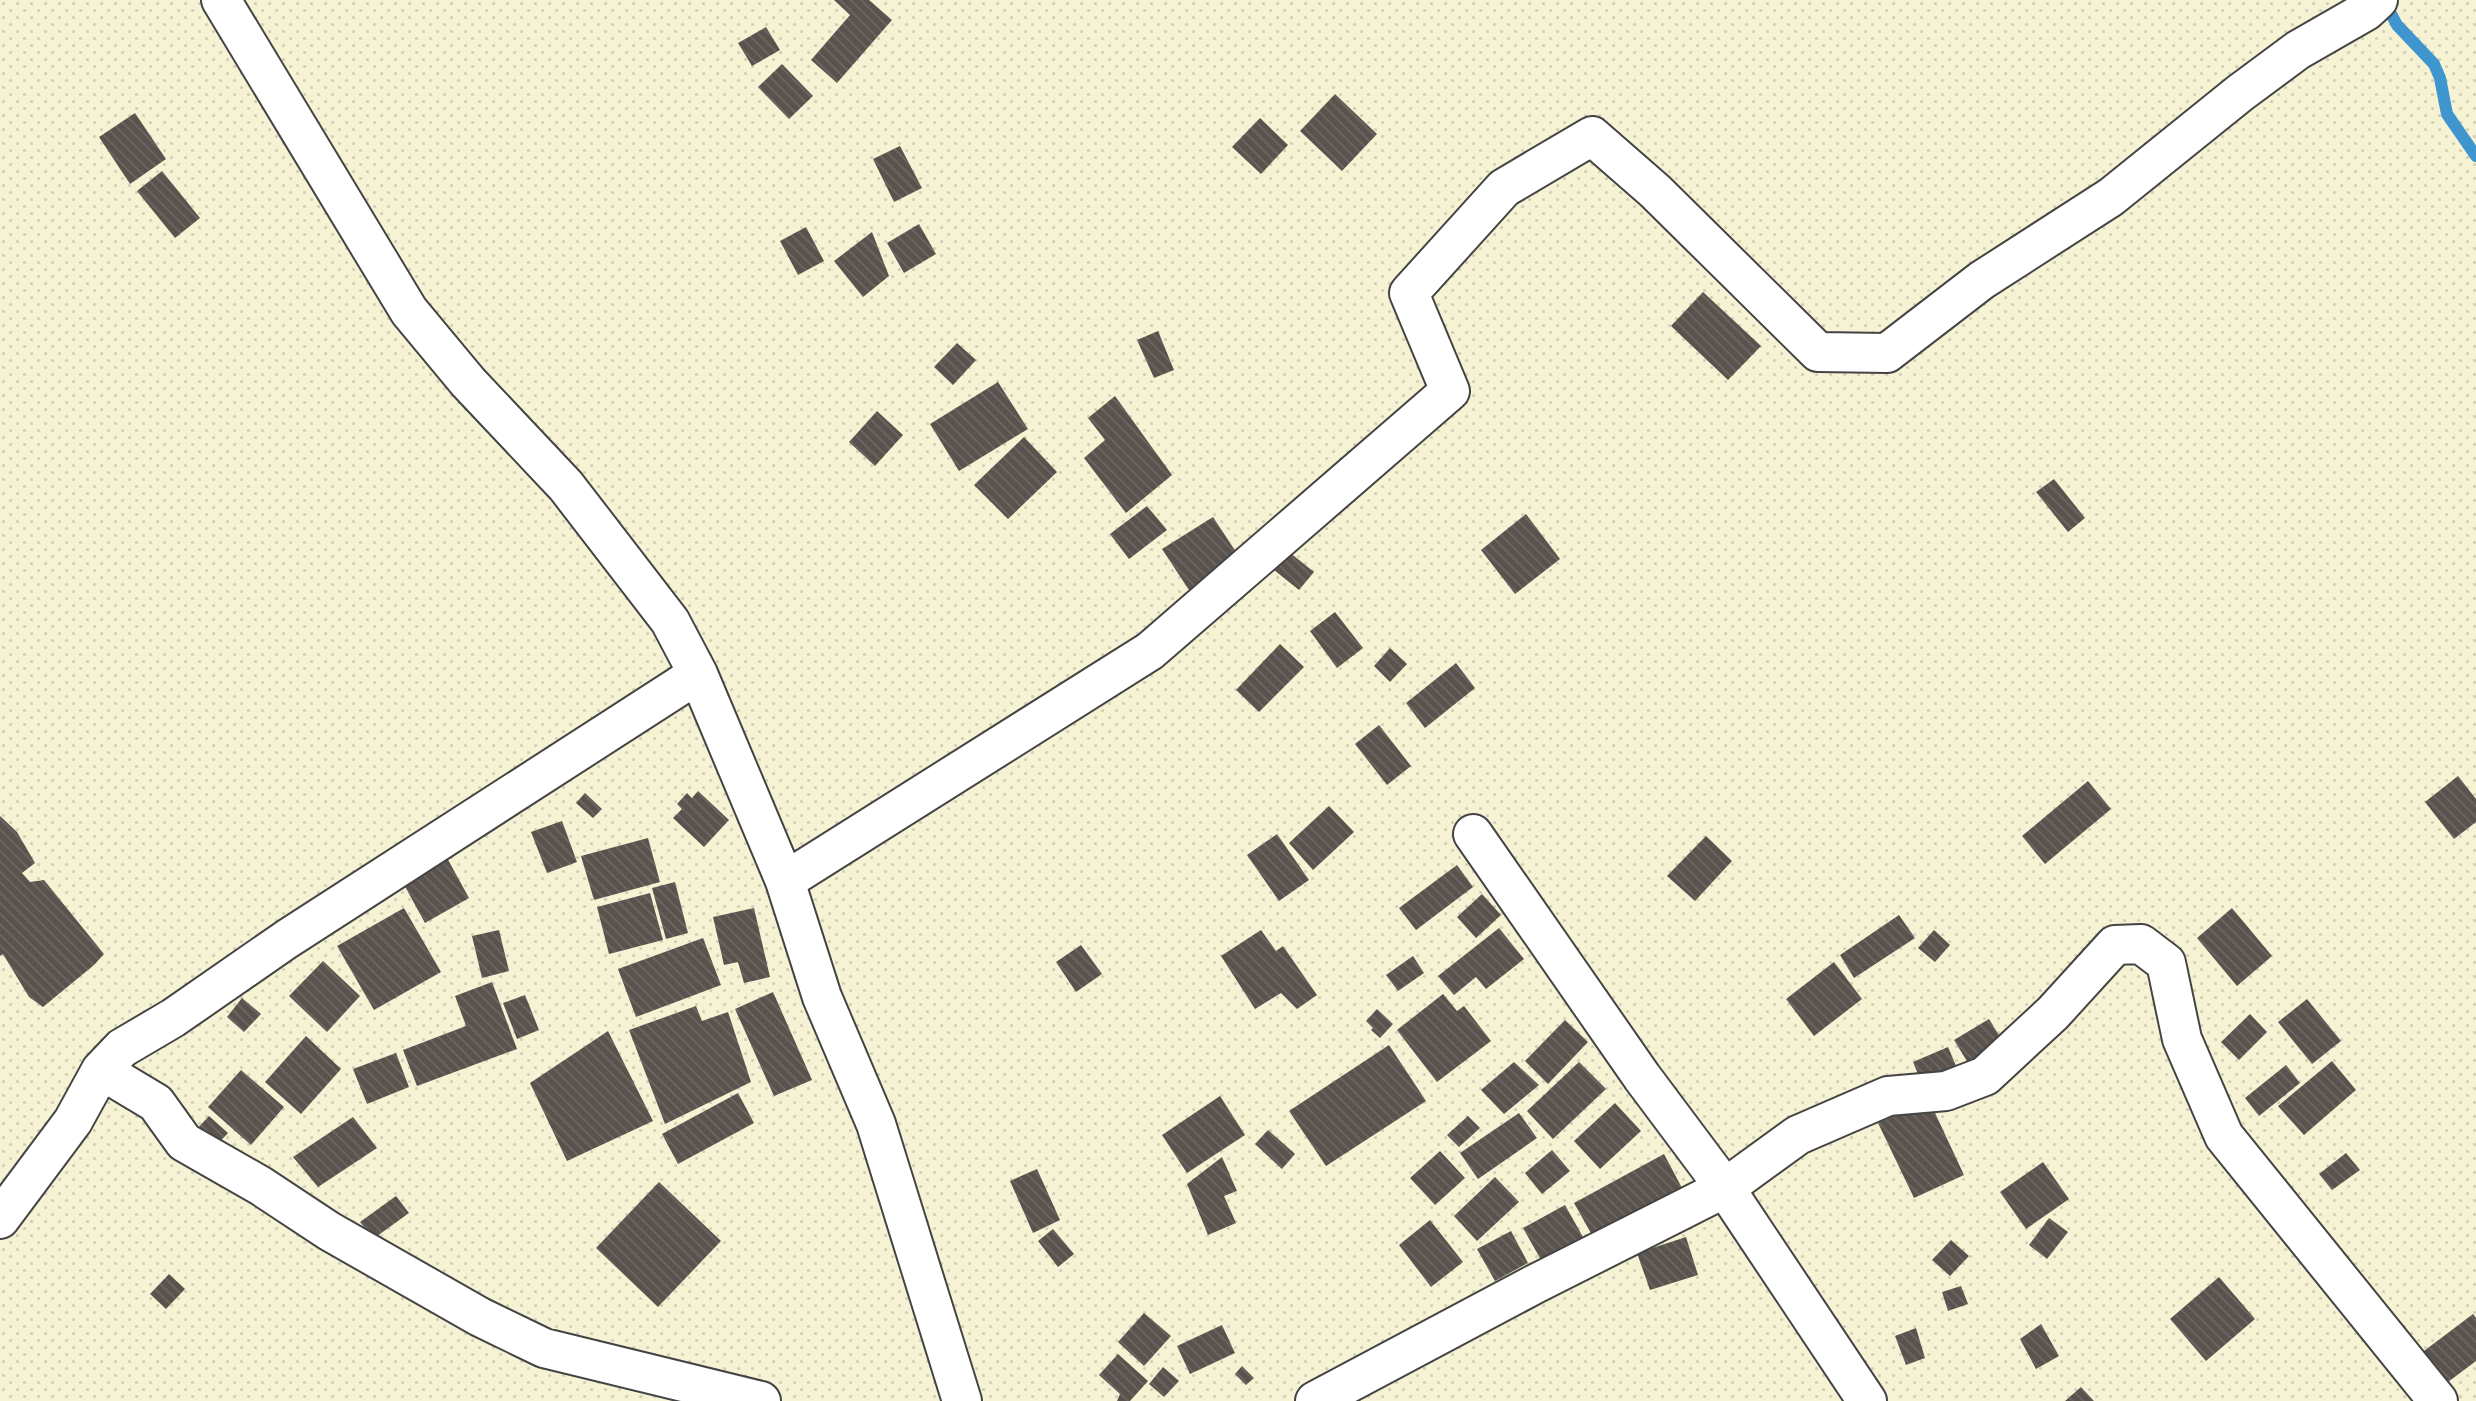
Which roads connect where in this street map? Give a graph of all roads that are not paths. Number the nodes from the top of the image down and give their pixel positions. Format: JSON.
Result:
{"nodes":[{"id":1,"x":221,"y":0,"type":"edge"},
{"id":2,"x":2378,"y":0,"type":"edge"},
{"id":3,"x":698,"y":674,"type":"junction"},
{"id":4,"x":1473,"y":834,"type":"dead end"},
{"id":5,"x":785,"y":881,"type":"junction"},
{"id":6,"x":101,"y":1070,"type":"junction"},
{"id":7,"x":1725,"y":1188,"type":"junction"},
{"id":8,"x":0,"y":1219,"type":"edge"},
{"id":9,"x":761,"y":1401,"type":"edge"},
{"id":10,"x":961,"y":1401,"type":"edge"},
{"id":11,"x":1315,"y":1401,"type":"edge"},
{"id":12,"x":1867,"y":1401,"type":"edge"},
{"id":13,"x":2438,"y":1401,"type":"edge"}],
"edges":[{"from":1,"to":3,"type":"street"},
{"from":2,"to":5,"type":"street"},
{"from":3,"to":5,"type":"street"},
{"from":3,"to":6,"type":"street"},
{"from":4,"to":7,"type":"street"},
{"from":5,"to":10,"type":"street"},
{"from":6,"to":8,"type":"street"},
{"from":6,"to":9,"type":"street"},
{"from":7,"to":11,"type":"street"},
{"from":7,"to":12,"type":"street"},
{"from":7,"to":13,"type":"street"}]}
